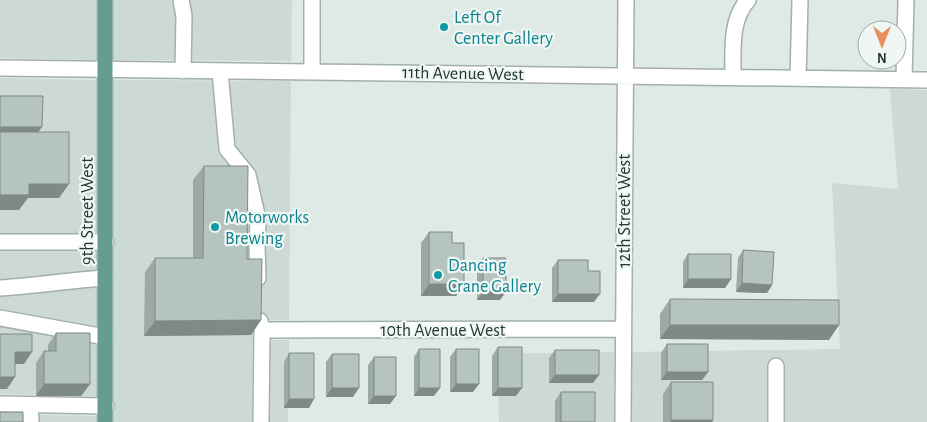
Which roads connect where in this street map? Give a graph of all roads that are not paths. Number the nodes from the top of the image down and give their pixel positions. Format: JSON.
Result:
{"nodes":[{"id":1,"x":105,"y":0,"type":"edge"},
{"id":2,"x":181,"y":0,"type":"edge"},
{"id":3,"x":312,"y":0,"type":"edge"},
{"id":4,"x":626,"y":0,"type":"edge"},
{"id":5,"x":748,"y":0,"type":"edge"},
{"id":6,"x":800,"y":0,"type":"edge"},
{"id":7,"x":906,"y":0,"type":"edge"},
{"id":8,"x":0,"y":68,"type":"edge"},
{"id":9,"x":105,"y":70,"type":"junction"},
{"id":10,"x":183,"y":71,"type":"junction"},
{"id":11,"x":220,"y":71,"type":"junction"},
{"id":12,"x":312,"y":72,"type":"junction"},
{"id":13,"x":625,"y":76,"type":"junction"},
{"id":14,"x":733,"y":77,"type":"junction"},
{"id":15,"x":798,"y":78,"type":"junction"},
{"id":16,"x":904,"y":80,"type":"junction"},
{"id":17,"x":927,"y":80,"type":"edge"},
{"id":18,"x":0,"y":242,"type":"edge"},
{"id":19,"x":106,"y":242,"type":"junction"},
{"id":20,"x":105,"y":278,"type":"junction"},
{"id":21,"x":0,"y":288,"type":"edge"},
{"id":22,"x":0,"y":318,"type":"edge"},
{"id":23,"x":623,"y":329,"type":"junction"},
{"id":24,"x":262,"y":330,"type":"junction"},
{"id":25,"x":105,"y":337,"type":"junction"},
{"id":26,"x":776,"y":366,"type":"dead end"},
{"id":27,"x":0,"y":404,"type":"edge"},
{"id":28,"x":30,"y":405,"type":"junction"},
{"id":29,"x":106,"y":406,"type":"junction"},
{"id":30,"x":31,"y":422,"type":"edge"},
{"id":31,"x":105,"y":422,"type":"edge"},
{"id":32,"x":261,"y":422,"type":"edge"},
{"id":33,"x":623,"y":422,"type":"edge"},
{"id":34,"x":776,"y":422,"type":"edge"}],
"edges":[{"from":1,"to":9,"type":"main road","name":"9th Street West"},
{"from":2,"to":10,"type":"street"},
{"from":3,"to":12,"type":"street"},
{"from":4,"to":13,"type":"street","name":"12th Street West"},
{"from":5,"to":14,"type":"street"},
{"from":6,"to":15,"type":"street"},
{"from":7,"to":16,"type":"street"},
{"from":8,"to":9,"type":"street","name":"11th Avenue West"},
{"from":9,"to":10,"type":"street","name":"11th Avenue West"},
{"from":9,"to":19,"type":"main road","name":"9th Street West"},
{"from":10,"to":11,"type":"street","name":"11th Avenue West"},
{"from":11,"to":12,"type":"street","name":"11th Avenue West"},
{"from":11,"to":24,"type":"street"},
{"from":12,"to":13,"type":"street","name":"11th Avenue West"},
{"from":13,"to":14,"type":"street","name":"11th Avenue West"},
{"from":13,"to":23,"type":"street","name":"12th Street West"},
{"from":14,"to":15,"type":"street","name":"11th Avenue West"},
{"from":15,"to":16,"type":"street","name":"11th Avenue West"},
{"from":16,"to":17,"type":"street","name":"11th Avenue West"},
{"from":18,"to":19,"type":"street"},
{"from":19,"to":20,"type":"main road","name":"9th Street West"},
{"from":20,"to":21,"type":"street"},
{"from":20,"to":25,"type":"main road","name":"9th Street West"},
{"from":22,"to":25,"type":"street"},
{"from":23,"to":24,"type":"street","name":"10th Avenue West"},
{"from":23,"to":33,"type":"street","name":"12th Street West"},
{"from":24,"to":32,"type":"street"},
{"from":25,"to":29,"type":"main road","name":"9th Street West"},
{"from":26,"to":34,"type":"street"},
{"from":27,"to":28,"type":"street"},
{"from":28,"to":29,"type":"street"},
{"from":28,"to":30,"type":"street"},
{"from":29,"to":31,"type":"main road","name":"9th Street West"}]}
